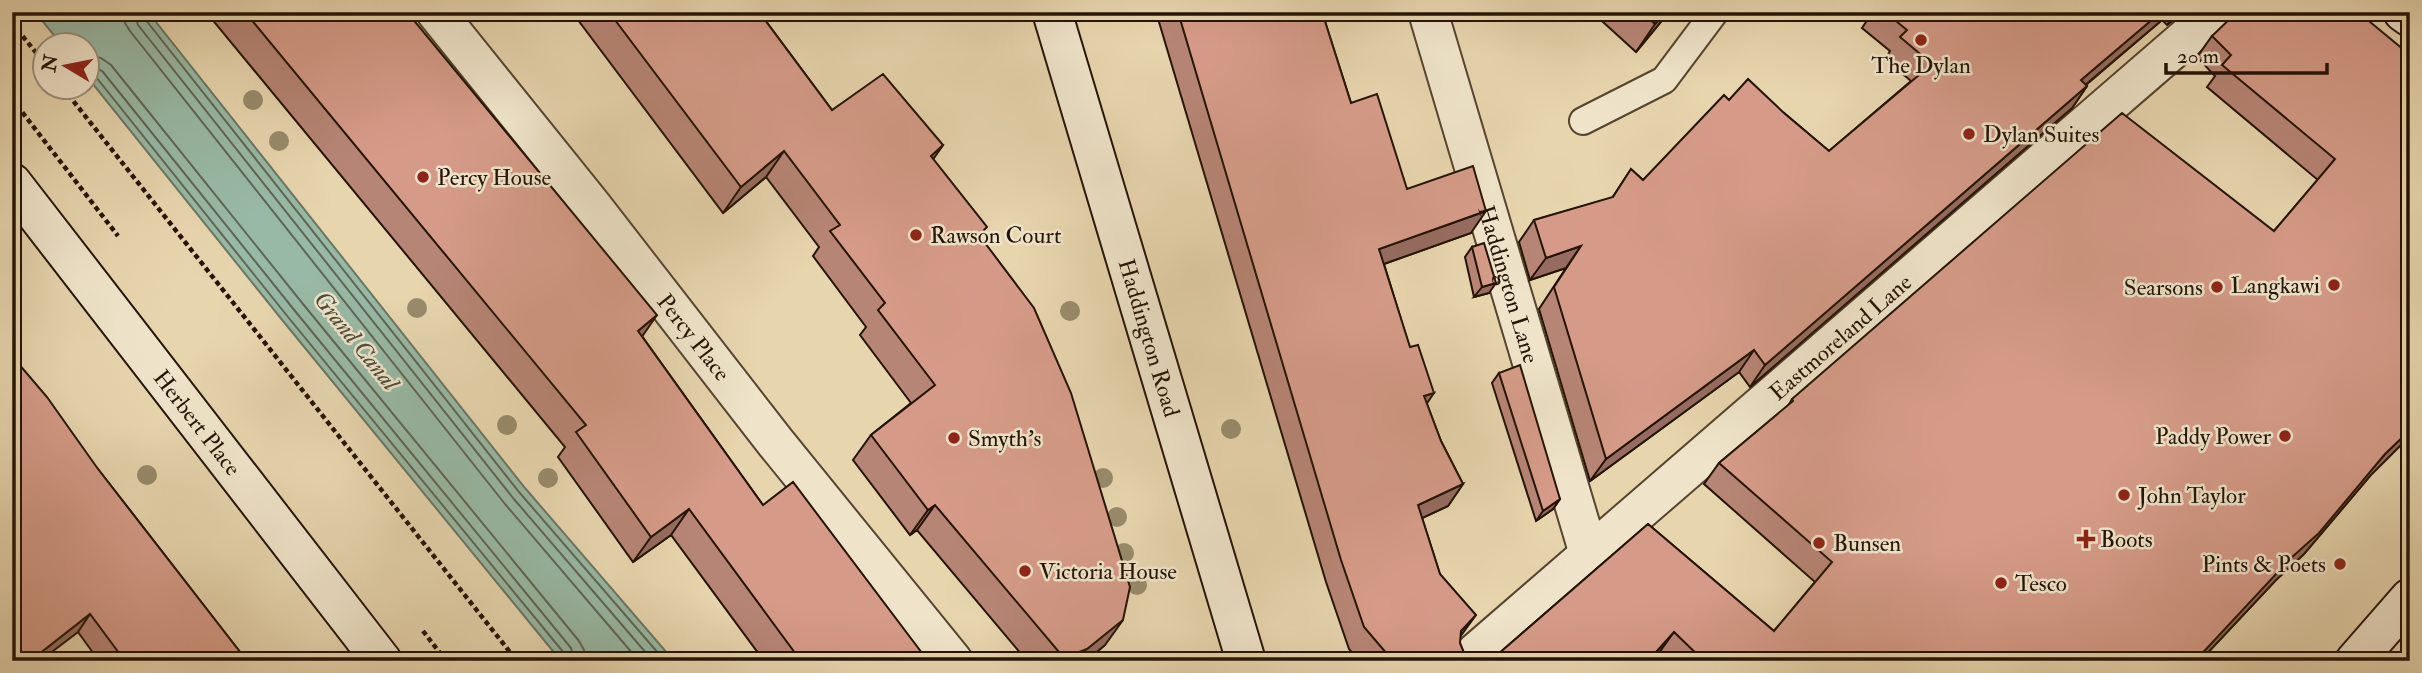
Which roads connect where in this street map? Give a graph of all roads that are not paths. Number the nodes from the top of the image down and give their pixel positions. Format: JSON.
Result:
{"nodes":[{"id":1,"x":436,"y":12,"type":"edge"},
{"id":2,"x":1052,"y":12,"type":"edge"},
{"id":3,"x":1428,"y":12,"type":"edge"},
{"id":4,"x":1715,"y":12,"type":"edge"},
{"id":5,"x":2216,"y":12,"type":"edge"},
{"id":6,"x":2403,"y":12,"type":"edge"},
{"id":7,"x":2410,"y":17,"type":"edge"},
{"id":8,"x":1583,"y":121,"type":"dead end"},
{"id":9,"x":12,"y":183,"type":"edge"},
{"id":10,"x":1589,"y":554,"type":"junction"},
{"id":11,"x":2410,"y":598,"type":"edge"},
{"id":12,"x":382,"y":661,"type":"edge"},
{"id":13,"x":953,"y":661,"type":"edge"},
{"id":14,"x":1246,"y":661,"type":"edge"},
{"id":15,"x":1466,"y":661,"type":"edge"},
{"id":16,"x":2356,"y":661,"type":"edge"}],
"edges":[{"from":1,"to":13,"type":"street","name":"Percy Place"},
{"from":2,"to":14,"type":"street","name":"Haddington Road"},
{"from":3,"to":10,"type":"street","name":"Haddington Lane"},
{"from":4,"to":8,"type":"lane"},
{"from":5,"to":10,"type":"street","name":"Eastmoreland Lane"},
{"from":6,"to":7,"type":"street"},
{"from":9,"to":12,"type":"street","name":"Herbert Place"},
{"from":10,"to":15,"type":"street","name":"Eastmoreland Lane"},
{"from":11,"to":16,"type":"street"}]}
